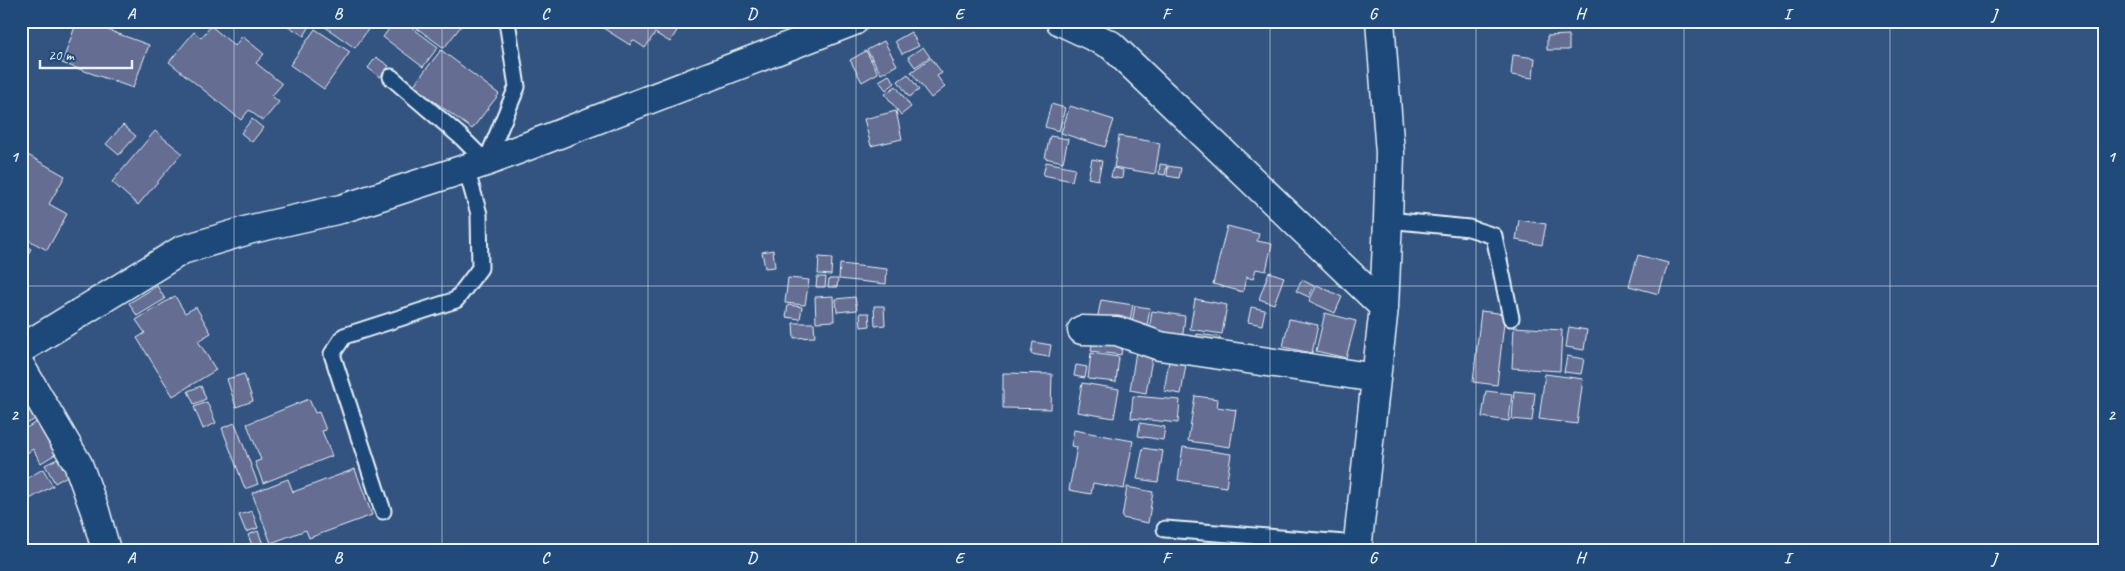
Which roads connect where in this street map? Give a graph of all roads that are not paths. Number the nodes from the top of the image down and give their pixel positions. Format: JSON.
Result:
{"nodes":[{"id":1,"x":507,"y":21,"type":"edge"},
{"id":2,"x":854,"y":21,"type":"edge"},
{"id":3,"x":1060,"y":21,"type":"edge"},
{"id":4,"x":1380,"y":21,"type":"edge"},
{"id":5,"x":1111,"y":33,"type":"edge"},
{"id":6,"x":391,"y":77,"type":"dead end"},
{"id":7,"x":476,"y":165,"type":"junction"},
{"id":8,"x":1388,"y":220,"type":"junction"},
{"id":9,"x":1384,"y":308,"type":"junction"},
{"id":10,"x":1511,"y":318,"type":"dead end"},
{"id":11,"x":1082,"y":330,"type":"dead end"},
{"id":12,"x":21,"y":349,"type":"edge"},
{"id":13,"x":21,"y":368,"type":"edge"},
{"id":14,"x":1376,"y":378,"type":"junction"},
{"id":15,"x":383,"y":511,"type":"dead end"},
{"id":16,"x":1165,"y":529,"type":"dead end"},
{"id":17,"x":1357,"y":547,"type":"edge"},
{"id":18,"x":106,"y":550,"type":"edge"}],
"edges":[{"from":1,"to":7,"type":"lane"},
{"from":2,"to":7,"type":"street"},
{"from":3,"to":5,"type":"street"},
{"from":4,"to":8,"type":"street"},
{"from":5,"to":9,"type":"street"},
{"from":6,"to":7,"type":"lane"},
{"from":7,"to":12,"type":"street"},
{"from":7,"to":15,"type":"lane"},
{"from":8,"to":9,"type":"street"},
{"from":8,"to":10,"type":"lane"},
{"from":9,"to":14,"type":"street"},
{"from":11,"to":14,"type":"street"},
{"from":13,"to":18,"type":"street"},
{"from":14,"to":17,"type":"street"},
{"from":16,"to":17,"type":"lane"}]}
